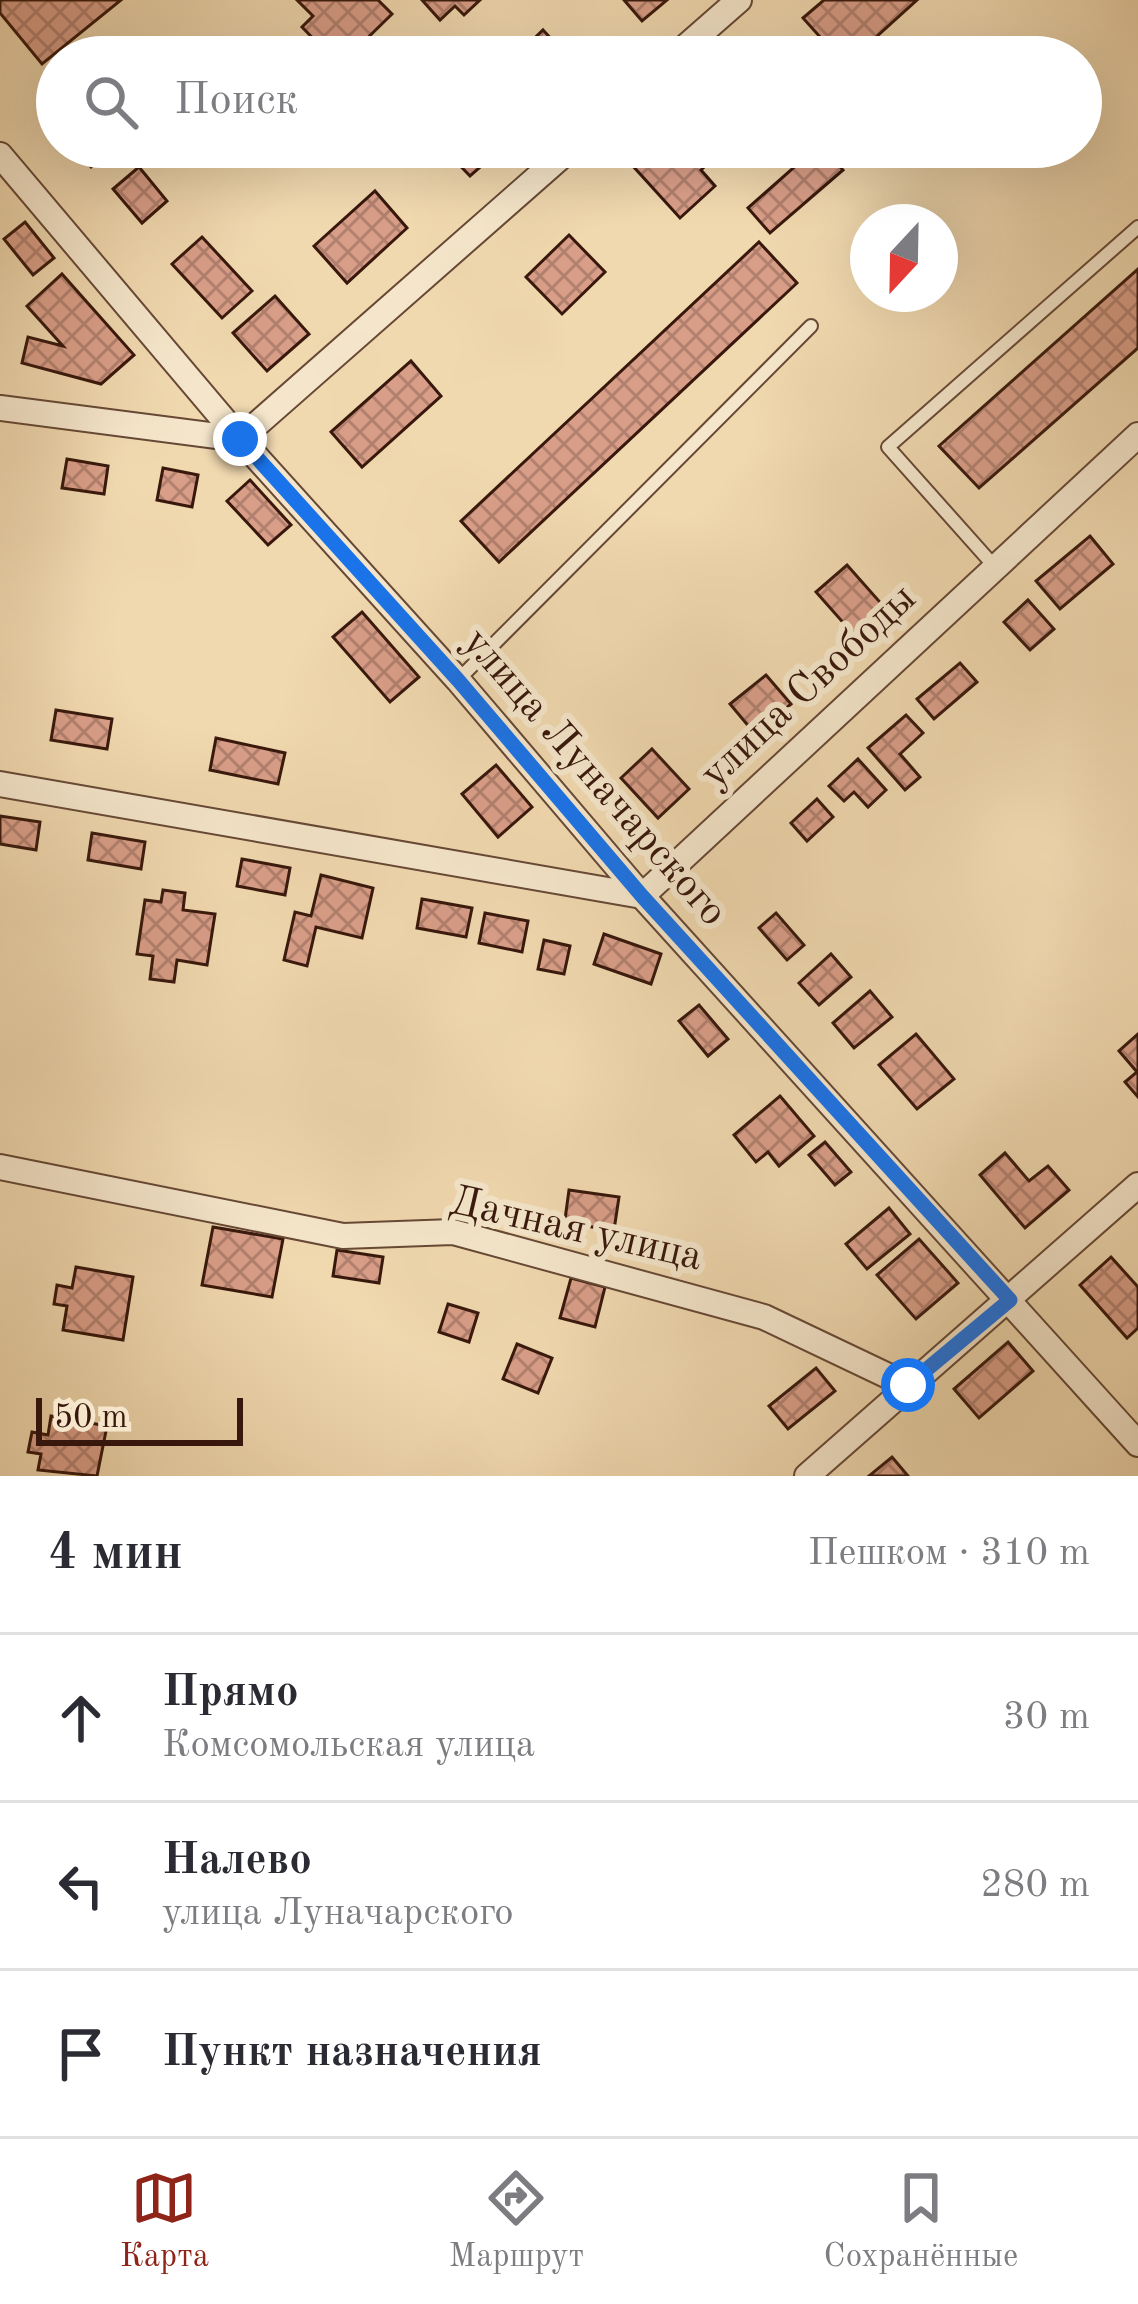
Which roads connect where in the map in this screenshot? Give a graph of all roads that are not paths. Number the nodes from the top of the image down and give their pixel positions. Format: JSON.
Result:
{"nodes":[{"id":1,"x":739,"y":0,"type":"edge"},
{"id":2,"x":698,"y":36,"type":"edge"},
{"id":3,"x":0,"y":155,"type":"edge"},
{"id":4,"x":548,"y":168,"type":"edge"},
{"id":5,"x":1138,"y":227,"type":"edge"},
{"id":6,"x":811,"y":326,"type":"dead end"},
{"id":7,"x":0,"y":408,"type":"edge"},
{"id":8,"x":1138,"y":435,"type":"edge"},
{"id":9,"x":240,"y":439,"type":"junction"},
{"id":10,"x":995,"y":567,"type":"junction"},
{"id":11,"x":458,"y":680,"type":"junction"},
{"id":12,"x":0,"y":784,"type":"edge"},
{"id":13,"x":642,"y":896,"type":"junction"},
{"id":14,"x":0,"y":1167,"type":"edge"},
{"id":15,"x":1138,"y":1185,"type":"edge"},
{"id":16,"x":1010,"y":1300,"type":"junction"},
{"id":17,"x":908,"y":1385,"type":"junction"},
{"id":18,"x":1138,"y":1444,"type":"edge"},
{"id":19,"x":807,"y":1476,"type":"edge"}],
"edges":[{"from":1,"to":2,"type":"street"},
{"from":3,"to":9,"type":"street","name":"улица Луначарского"},
{"from":4,"to":9,"type":"street"},
{"from":5,"to":10,"type":"lane"},
{"from":6,"to":11,"type":"lane"},
{"from":7,"to":9,"type":"street"},
{"from":8,"to":10,"type":"street","name":"улица Свободы"},
{"from":9,"to":11,"type":"street","name":"улица Луначарского"},
{"from":10,"to":13,"type":"street","name":"улица Свободы"},
{"from":11,"to":13,"type":"street","name":"улица Луначарского"},
{"from":12,"to":13,"type":"street"},
{"from":13,"to":16,"type":"street","name":"улица Луначарского"},
{"from":14,"to":17,"type":"street","name":"Дачная улица"},
{"from":15,"to":16,"type":"street"},
{"from":16,"to":17,"type":"street"},
{"from":16,"to":18,"type":"street","name":"улица Луначарского"},
{"from":17,"to":19,"type":"street"}]}
